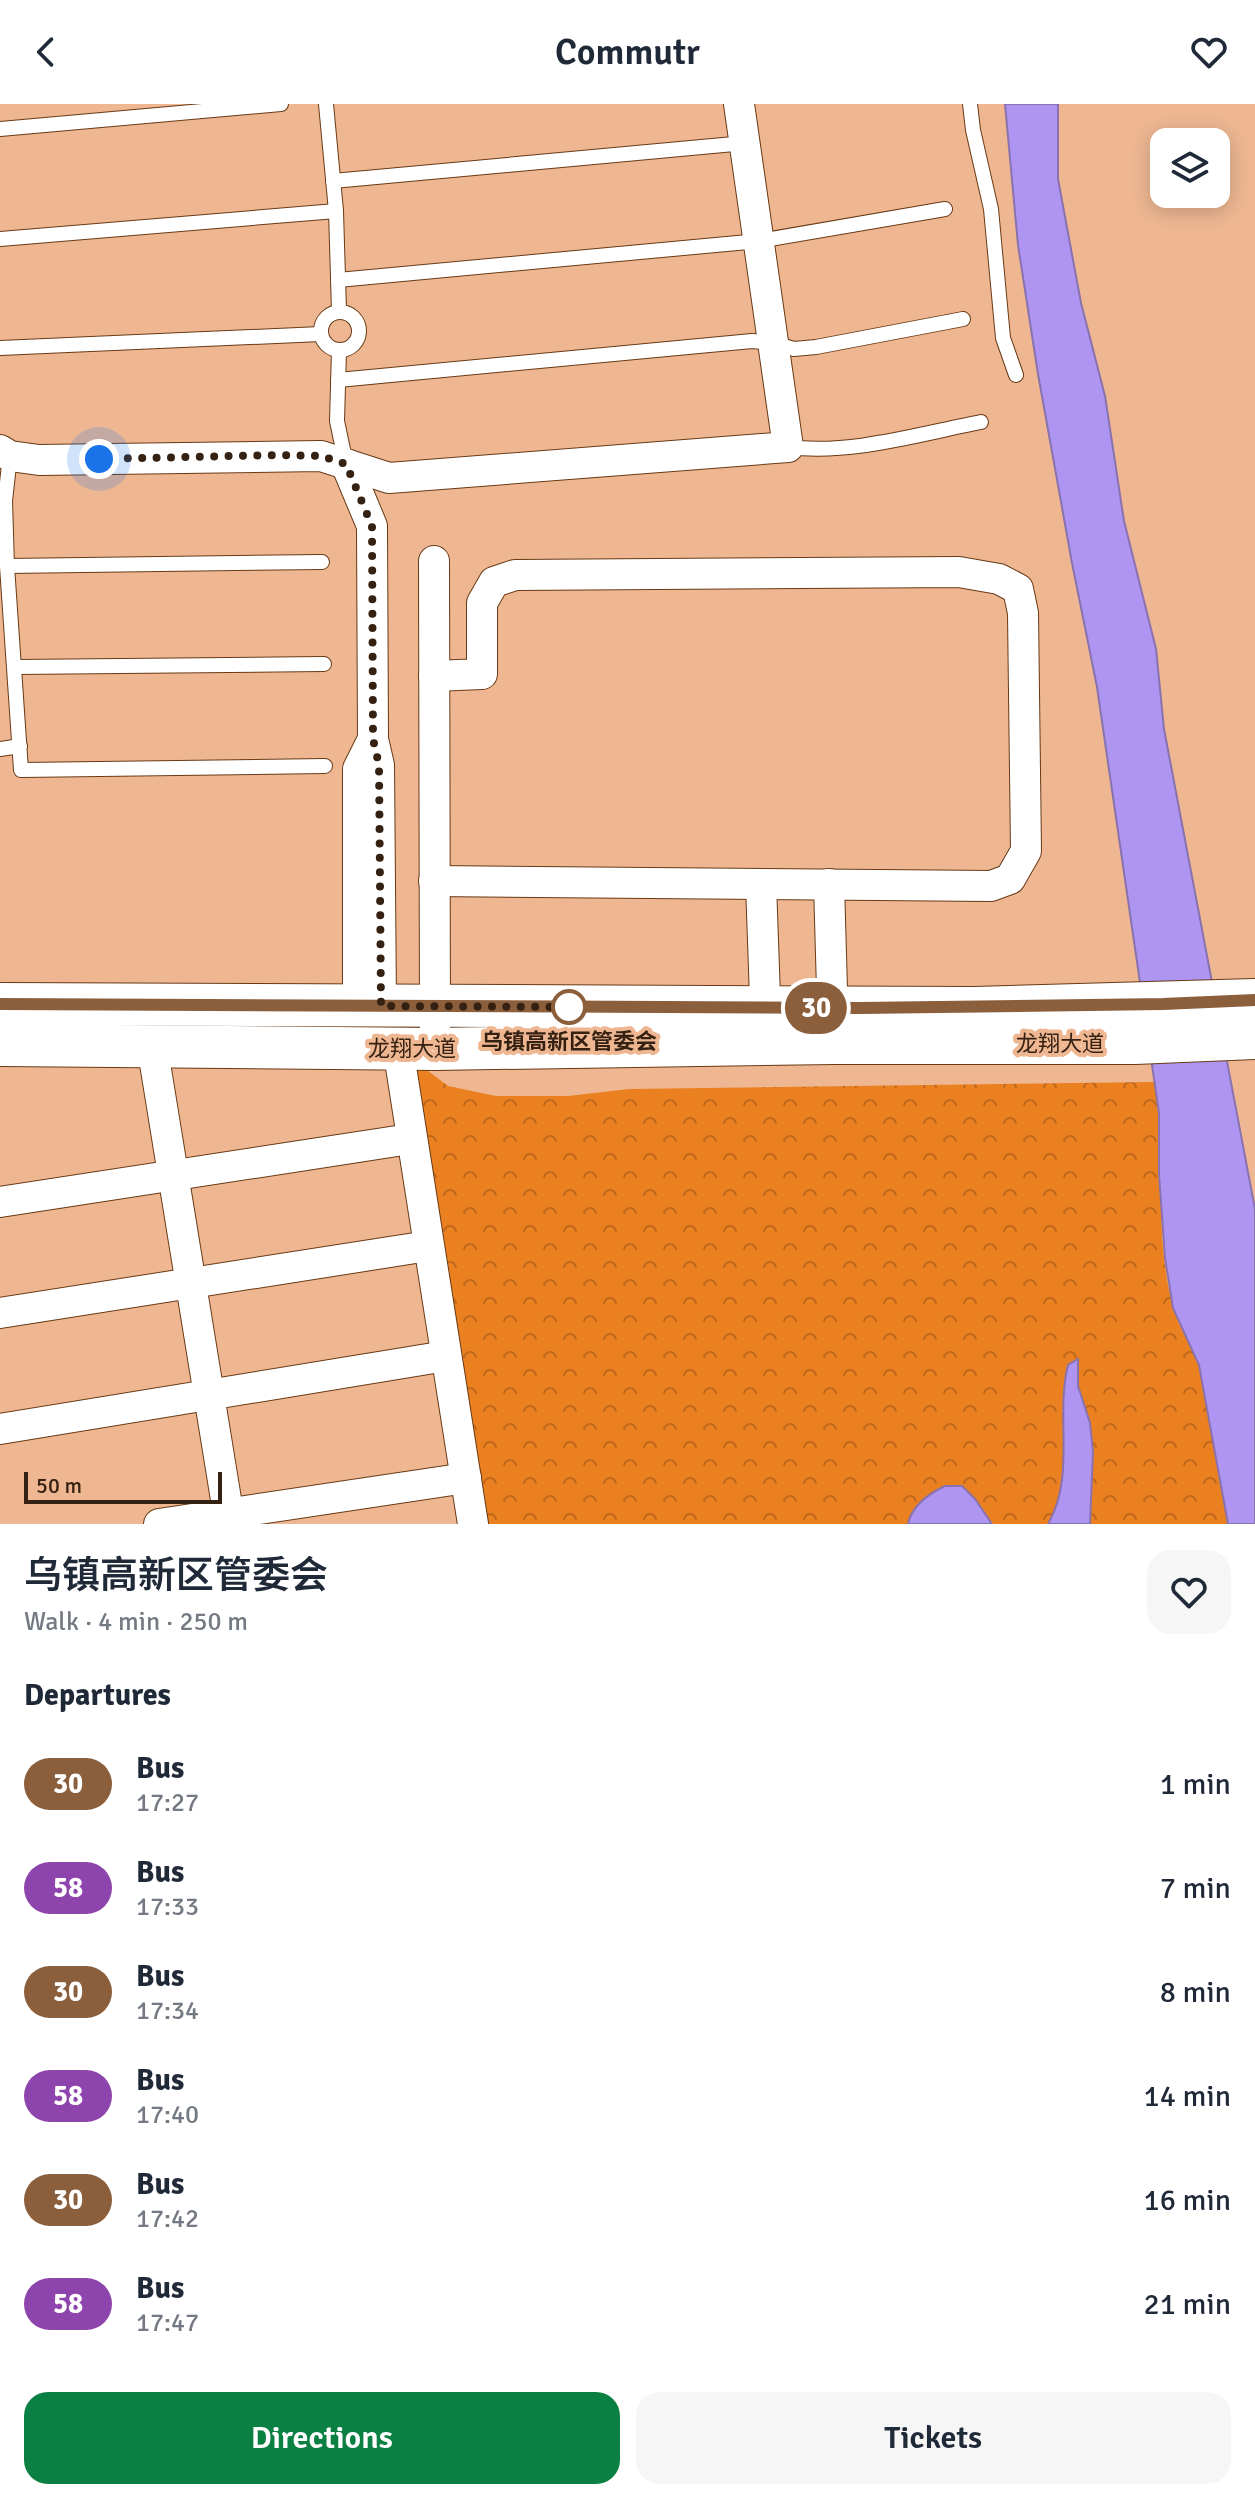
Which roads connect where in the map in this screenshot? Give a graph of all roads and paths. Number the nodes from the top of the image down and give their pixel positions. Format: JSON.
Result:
{"nodes":[{"id":1,"x":281,"y":104,"type":"edge"},
{"id":2,"x":326,"y":104,"type":"edge"},
{"id":3,"x":739,"y":104,"type":"edge"},
{"id":4,"x":970,"y":104,"type":"edge"},
{"id":5,"x":0,"y":129,"type":"edge"},
{"id":6,"x":745,"y":143,"type":"junction"},
{"id":7,"x":333,"y":181,"type":"junction"},
{"id":8,"x":945,"y":209,"type":"dead end"},
{"id":9,"x":336,"y":211,"type":"junction"},
{"id":10,"x":0,"y":239,"type":"edge"},
{"id":11,"x":759,"y":241,"type":"junction"},
{"id":12,"x":338,"y":280,"type":"junction"},
{"id":13,"x":339,"y":311,"type":"junction"},
{"id":14,"x":963,"y":319,"type":"dead end"},
{"id":15,"x":321,"y":334,"type":"junction"},
{"id":16,"x":773,"y":343,"type":"junction"},
{"id":17,"x":0,"y":348,"type":"edge"},
{"id":18,"x":339,"y":350,"type":"junction"},
{"id":19,"x":1016,"y":375,"type":"dead end"},
{"id":20,"x":338,"y":380,"type":"junction"},
{"id":21,"x":981,"y":422,"type":"dead end"},
{"id":22,"x":788,"y":447,"type":"junction"},
{"id":23,"x":5,"y":453,"type":"edge"},
{"id":24,"x":346,"y":464,"type":"junction"},
{"id":25,"x":3,"y":545,"type":"edge"},
{"id":26,"x":434,"y":561,"type":"dead end"},
{"id":27,"x":322,"y":562,"type":"dead end"},
{"id":28,"x":7,"y":566,"type":"junction"},
{"id":29,"x":7,"y":645,"type":"edge"},
{"id":30,"x":324,"y":664,"type":"dead end"},
{"id":31,"x":15,"y":667,"type":"junction"},
{"id":32,"x":434,"y":676,"type":"junction"},
{"id":33,"x":20,"y":746,"type":"junction"},
{"id":34,"x":0,"y":749,"type":"edge"},
{"id":35,"x":325,"y":766,"type":"dead end"},
{"id":36,"x":434,"y":881,"type":"junction"},
{"id":37,"x":761,"y":884,"type":"junction"},
{"id":38,"x":829,"y":884,"type":"junction"},
{"id":39,"x":1255,"y":1000,"type":"edge"},
{"id":40,"x":0,"y":1004,"type":"edge"},
{"id":41,"x":369,"y":1006,"type":"junction"},
{"id":42,"x":435,"y":1007,"type":"junction"},
{"id":43,"x":1131,"y":1024,"type":"junction"},
{"id":44,"x":766,"y":1026,"type":"junction"},
{"id":45,"x":833,"y":1026,"type":"junction"},
{"id":46,"x":1255,"y":1038,"type":"edge"},
{"id":47,"x":0,"y":1045,"type":"edge"},
{"id":48,"x":152,"y":1045,"type":"junction"},
{"id":49,"x":416,"y":1048,"type":"junction"},
{"id":50,"x":410,"y":1139,"type":"junction"},
{"id":51,"x":172,"y":1176,"type":"junction"},
{"id":52,"x":0,"y":1202,"type":"edge"},
{"id":53,"x":428,"y":1246,"type":"junction"},
{"id":54,"x":190,"y":1283,"type":"junction"},
{"id":55,"x":0,"y":1313,"type":"edge"},
{"id":56,"x":446,"y":1356,"type":"junction"},
{"id":57,"x":209,"y":1395,"type":"junction"},
{"id":58,"x":0,"y":1429,"type":"edge"},
{"id":59,"x":466,"y":1478,"type":"junction"},
{"id":60,"x":229,"y":1519,"type":"edge"},
{"id":61,"x":159,"y":1524,"type":"edge"},
{"id":62,"x":473,"y":1524,"type":"edge"}],
"edges":[{"from":1,"to":5,"type":"lane"},
{"from":2,"to":7,"type":"lane"},
{"from":3,"to":6,"type":"street"},
{"from":4,"to":19,"type":"lane"},
{"from":6,"to":7,"type":"lane"},
{"from":6,"to":11,"type":"street"},
{"from":7,"to":9,"type":"lane"},
{"from":8,"to":11,"type":"lane"},
{"from":9,"to":10,"type":"lane"},
{"from":9,"to":12,"type":"lane"},
{"from":11,"to":12,"type":"lane"},
{"from":11,"to":16,"type":"street"},
{"from":12,"to":13,"type":"lane"},
{"from":13,"to":15,"type":"lane"},
{"from":13,"to":18,"type":"lane"},
{"from":14,"to":16,"type":"lane"},
{"from":15,"to":17,"type":"lane"},
{"from":15,"to":18,"type":"lane"},
{"from":16,"to":20,"type":"lane"},
{"from":16,"to":22,"type":"street"},
{"from":18,"to":20,"type":"lane"},
{"from":20,"to":24,"type":"lane"},
{"from":21,"to":22,"type":"lane"},
{"from":22,"to":24,"type":"street"},
{"from":23,"to":24,"type":"street"},
{"from":23,"to":25,"type":"lane"},
{"from":24,"to":41,"type":"street"},
{"from":25,"to":28,"type":"lane"},
{"from":26,"to":32,"type":"street"},
{"from":27,"to":28,"type":"lane"},
{"from":28,"to":29,"type":"lane"},
{"from":29,"to":31,"type":"lane"},
{"from":30,"to":31,"type":"lane"},
{"from":31,"to":33,"type":"lane"},
{"from":32,"to":36,"type":"street"},
{"from":32,"to":38,"type":"street"},
{"from":33,"to":34,"type":"lane"},
{"from":33,"to":35,"type":"lane"},
{"from":36,"to":37,"type":"street"},
{"from":36,"to":42,"type":"street"},
{"from":37,"to":38,"type":"street"},
{"from":37,"to":44,"type":"street"},
{"from":38,"to":45,"type":"street"},
{"from":39,"to":43,"type":"main road","name":"龙翔大道"},
{"from":40,"to":41,"type":"main road","name":"龙翔大道"},
{"from":41,"to":42,"type":"main road","name":"龙翔大道"},
{"from":42,"to":44,"type":"main road","name":"龙翔大道"},
{"from":42,"to":49,"type":"street"},
{"from":43,"to":45,"type":"main road","name":"龙翔大道"},
{"from":43,"to":46,"type":"main road","name":"龙翔大道"},
{"from":44,"to":45,"type":"main road","name":"龙翔大道"},
{"from":44,"to":49,"type":"main road","name":"龙翔大道"},
{"from":47,"to":48,"type":"main road","name":"龙翔大道"},
{"from":48,"to":49,"type":"main road","name":"龙翔大道"},
{"from":48,"to":51,"type":"street"},
{"from":49,"to":50,"type":"street"},
{"from":50,"to":51,"type":"street"},
{"from":50,"to":53,"type":"street"},
{"from":51,"to":52,"type":"street"},
{"from":51,"to":54,"type":"street"},
{"from":53,"to":54,"type":"street"},
{"from":53,"to":56,"type":"street"},
{"from":54,"to":55,"type":"street"},
{"from":54,"to":57,"type":"street"},
{"from":56,"to":57,"type":"street"},
{"from":56,"to":59,"type":"street"},
{"from":57,"to":58,"type":"street"},
{"from":57,"to":60,"type":"street"},
{"from":59,"to":60,"type":"street"},
{"from":59,"to":62,"type":"street"},
{"from":60,"to":61,"type":"street"}]}
